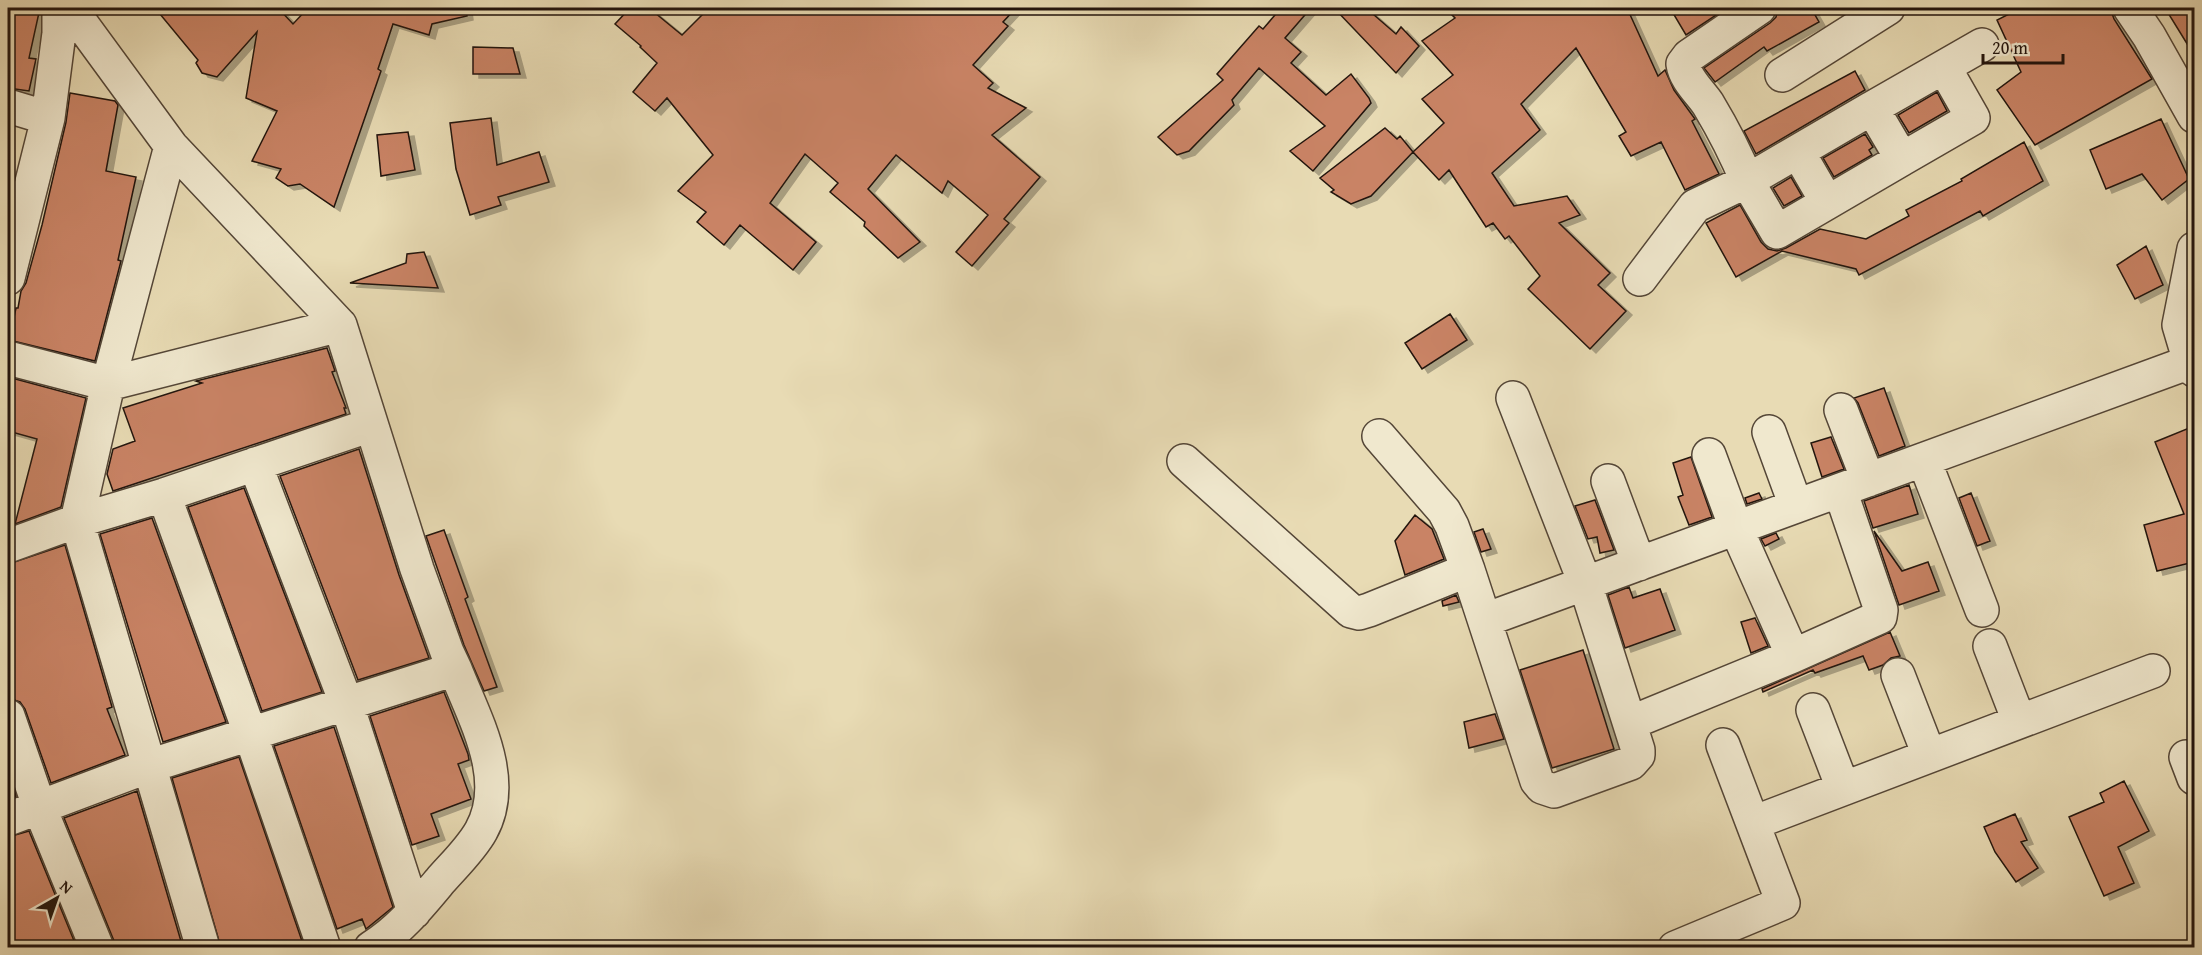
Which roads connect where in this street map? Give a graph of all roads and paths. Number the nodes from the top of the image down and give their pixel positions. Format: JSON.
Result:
{"nodes":[{"id":1,"x":59,"y":8,"type":"edge"},
{"id":2,"x":70,"y":8,"type":"edge"},
{"id":3,"x":1759,"y":8,"type":"edge"},
{"id":4,"x":1888,"y":8,"type":"edge"},
{"id":5,"x":2130,"y":8,"type":"edge"},
{"id":6,"x":1982,"y":45,"type":"dead end"},
{"id":7,"x":1944,"y":67,"type":"junction"},
{"id":8,"x":1782,"y":75,"type":"dead end"},
{"id":9,"x":8,"y":106,"type":"edge"},
{"id":10,"x":1872,"y":108,"type":"junction"},
{"id":11,"x":2194,"y":116,"type":"edge"},
{"id":12,"x":48,"y":118,"type":"junction"},
{"id":13,"x":171,"y":146,"type":"junction"},
{"id":14,"x":1798,"y":152,"type":"junction"},
{"id":15,"x":1902,"y":159,"type":"junction"},
{"id":16,"x":1747,"y":181,"type":"junction"},
{"id":17,"x":1827,"y":202,"type":"junction"},
{"id":18,"x":2194,"y":249,"type":"edge"},
{"id":19,"x":8,"y":273,"type":"edge"},
{"id":20,"x":1640,"y":279,"type":"dead end"},
{"id":21,"x":340,"y":325,"type":"junction"},
{"id":22,"x":8,"y":358,"type":"edge"},
{"id":23,"x":2192,"y":366,"type":"edge"},
{"id":24,"x":108,"y":384,"type":"junction"},
{"id":25,"x":1513,"y":398,"type":"dead end"},
{"id":26,"x":1841,"y":410,"type":"dead end"},
{"id":27,"x":371,"y":425,"type":"junction"},
{"id":28,"x":1768,"y":432,"type":"dead end"},
{"id":29,"x":1379,"y":436,"type":"dead end"},
{"id":30,"x":1709,"y":455,"type":"dead end"},
{"id":31,"x":1924,"y":460,"type":"junction"},
{"id":32,"x":1184,"y":461,"type":"dead end"},
{"id":33,"x":255,"y":464,"type":"junction"},
{"id":34,"x":1608,"y":481,"type":"dead end"},
{"id":35,"x":1854,"y":485,"type":"junction"},
{"id":36,"x":164,"y":495,"type":"junction"},
{"id":37,"x":1796,"y":506,"type":"junction"},
{"id":38,"x":77,"y":521,"type":"junction"},
{"id":39,"x":1736,"y":528,"type":"junction"},
{"id":40,"x":8,"y":546,"type":"edge"},
{"id":41,"x":1640,"y":564,"type":"junction"},
{"id":42,"x":1468,"y":570,"type":"junction"},
{"id":43,"x":1585,"y":583,"type":"junction"},
{"id":44,"x":1982,"y":610,"type":"dead end"},
{"id":45,"x":1485,"y":620,"type":"junction"},
{"id":46,"x":1990,"y":646,"type":"dead end"},
{"id":47,"x":1793,"y":656,"type":"junction"},
{"id":48,"x":455,"y":669,"type":"junction"},
{"id":49,"x":2153,"y":671,"type":"dead end"},
{"id":50,"x":1898,"y":675,"type":"dead end"},
{"id":51,"x":347,"y":705,"type":"junction"},
{"id":52,"x":1813,"y":711,"type":"dead end"},
{"id":53,"x":8,"y":716,"type":"edge"},
{"id":54,"x":2019,"y":721,"type":"junction"},
{"id":55,"x":1630,"y":723,"type":"junction"},
{"id":56,"x":250,"y":733,"type":"junction"},
{"id":57,"x":1723,"y":745,"type":"dead end"},
{"id":58,"x":1929,"y":755,"type":"junction"},
{"id":59,"x":149,"y":765,"type":"junction"},
{"id":60,"x":1843,"y":788,"type":"junction"},
{"id":61,"x":39,"y":806,"type":"junction"},
{"id":62,"x":8,"y":819,"type":"edge"},
{"id":63,"x":1753,"y":823,"type":"junction"},
{"id":64,"x":414,"y":912,"type":"junction"},
{"id":65,"x":97,"y":948,"type":"edge"},
{"id":66,"x":203,"y":948,"type":"edge"},
{"id":67,"x":324,"y":948,"type":"edge"},
{"id":68,"x":371,"y":948,"type":"edge"},
{"id":69,"x":1675,"y":948,"type":"edge"}],
"edges":[{"from":1,"to":12,"type":"street"},
{"from":2,"to":13,"type":"street"},
{"from":3,"to":16,"type":"street"},
{"from":4,"to":8,"type":"street"},
{"from":5,"to":11,"type":"street"},
{"from":6,"to":7,"type":"street"},
{"from":7,"to":10,"type":"street"},
{"from":7,"to":15,"type":"street"},
{"from":9,"to":12,"type":"street"},
{"from":10,"to":14,"type":"street"},
{"from":10,"to":15,"type":"street"},
{"from":12,"to":19,"type":"street"},
{"from":13,"to":21,"type":"street"},
{"from":13,"to":24,"type":"street"},
{"from":14,"to":16,"type":"street"},
{"from":14,"to":17,"type":"street"},
{"from":15,"to":17,"type":"street"},
{"from":16,"to":17,"type":"street"},
{"from":16,"to":20,"type":"street"},
{"from":18,"to":23,"type":"street"},
{"from":21,"to":24,"type":"street"},
{"from":21,"to":27,"type":"street"},
{"from":22,"to":24,"type":"street"},
{"from":23,"to":31,"type":"street"},
{"from":24,"to":38,"type":"street"},
{"from":25,"to":43,"type":"street"},
{"from":26,"to":35,"type":"street"},
{"from":27,"to":33,"type":"street"},
{"from":27,"to":48,"type":"street"},
{"from":28,"to":37,"type":"street"},
{"from":29,"to":42,"type":"street"},
{"from":30,"to":39,"type":"street"},
{"from":31,"to":35,"type":"street"},
{"from":31,"to":44,"type":"street"},
{"from":32,"to":42,"type":"street"},
{"from":33,"to":36,"type":"street"},
{"from":33,"to":51,"type":"street"},
{"from":34,"to":41,"type":"street"},
{"from":35,"to":37,"type":"street"},
{"from":35,"to":47,"type":"street"},
{"from":36,"to":38,"type":"street"},
{"from":36,"to":56,"type":"street"},
{"from":37,"to":39,"type":"street"},
{"from":38,"to":40,"type":"street"},
{"from":38,"to":59,"type":"street"},
{"from":39,"to":41,"type":"street"},
{"from":39,"to":47,"type":"street"},
{"from":41,"to":43,"type":"street"},
{"from":42,"to":45,"type":"street"},
{"from":43,"to":45,"type":"street"},
{"from":43,"to":55,"type":"street"},
{"from":45,"to":55,"type":"street"},
{"from":46,"to":54,"type":"street"},
{"from":47,"to":55,"type":"street"},
{"from":48,"to":51,"type":"street"},
{"from":48,"to":64,"type":"street"},
{"from":49,"to":54,"type":"street"},
{"from":50,"to":58,"type":"street"},
{"from":51,"to":56,"type":"street"},
{"from":51,"to":64,"type":"street"},
{"from":52,"to":60,"type":"street"},
{"from":53,"to":61,"type":"street"},
{"from":54,"to":58,"type":"street"},
{"from":56,"to":59,"type":"street"},
{"from":56,"to":67,"type":"street"},
{"from":57,"to":63,"type":"street"},
{"from":58,"to":60,"type":"street"},
{"from":59,"to":61,"type":"street"},
{"from":59,"to":66,"type":"street"},
{"from":60,"to":63,"type":"street"},
{"from":61,"to":62,"type":"street"},
{"from":61,"to":65,"type":"street"},
{"from":63,"to":69,"type":"street"},
{"from":64,"to":68,"type":"street"}]}
